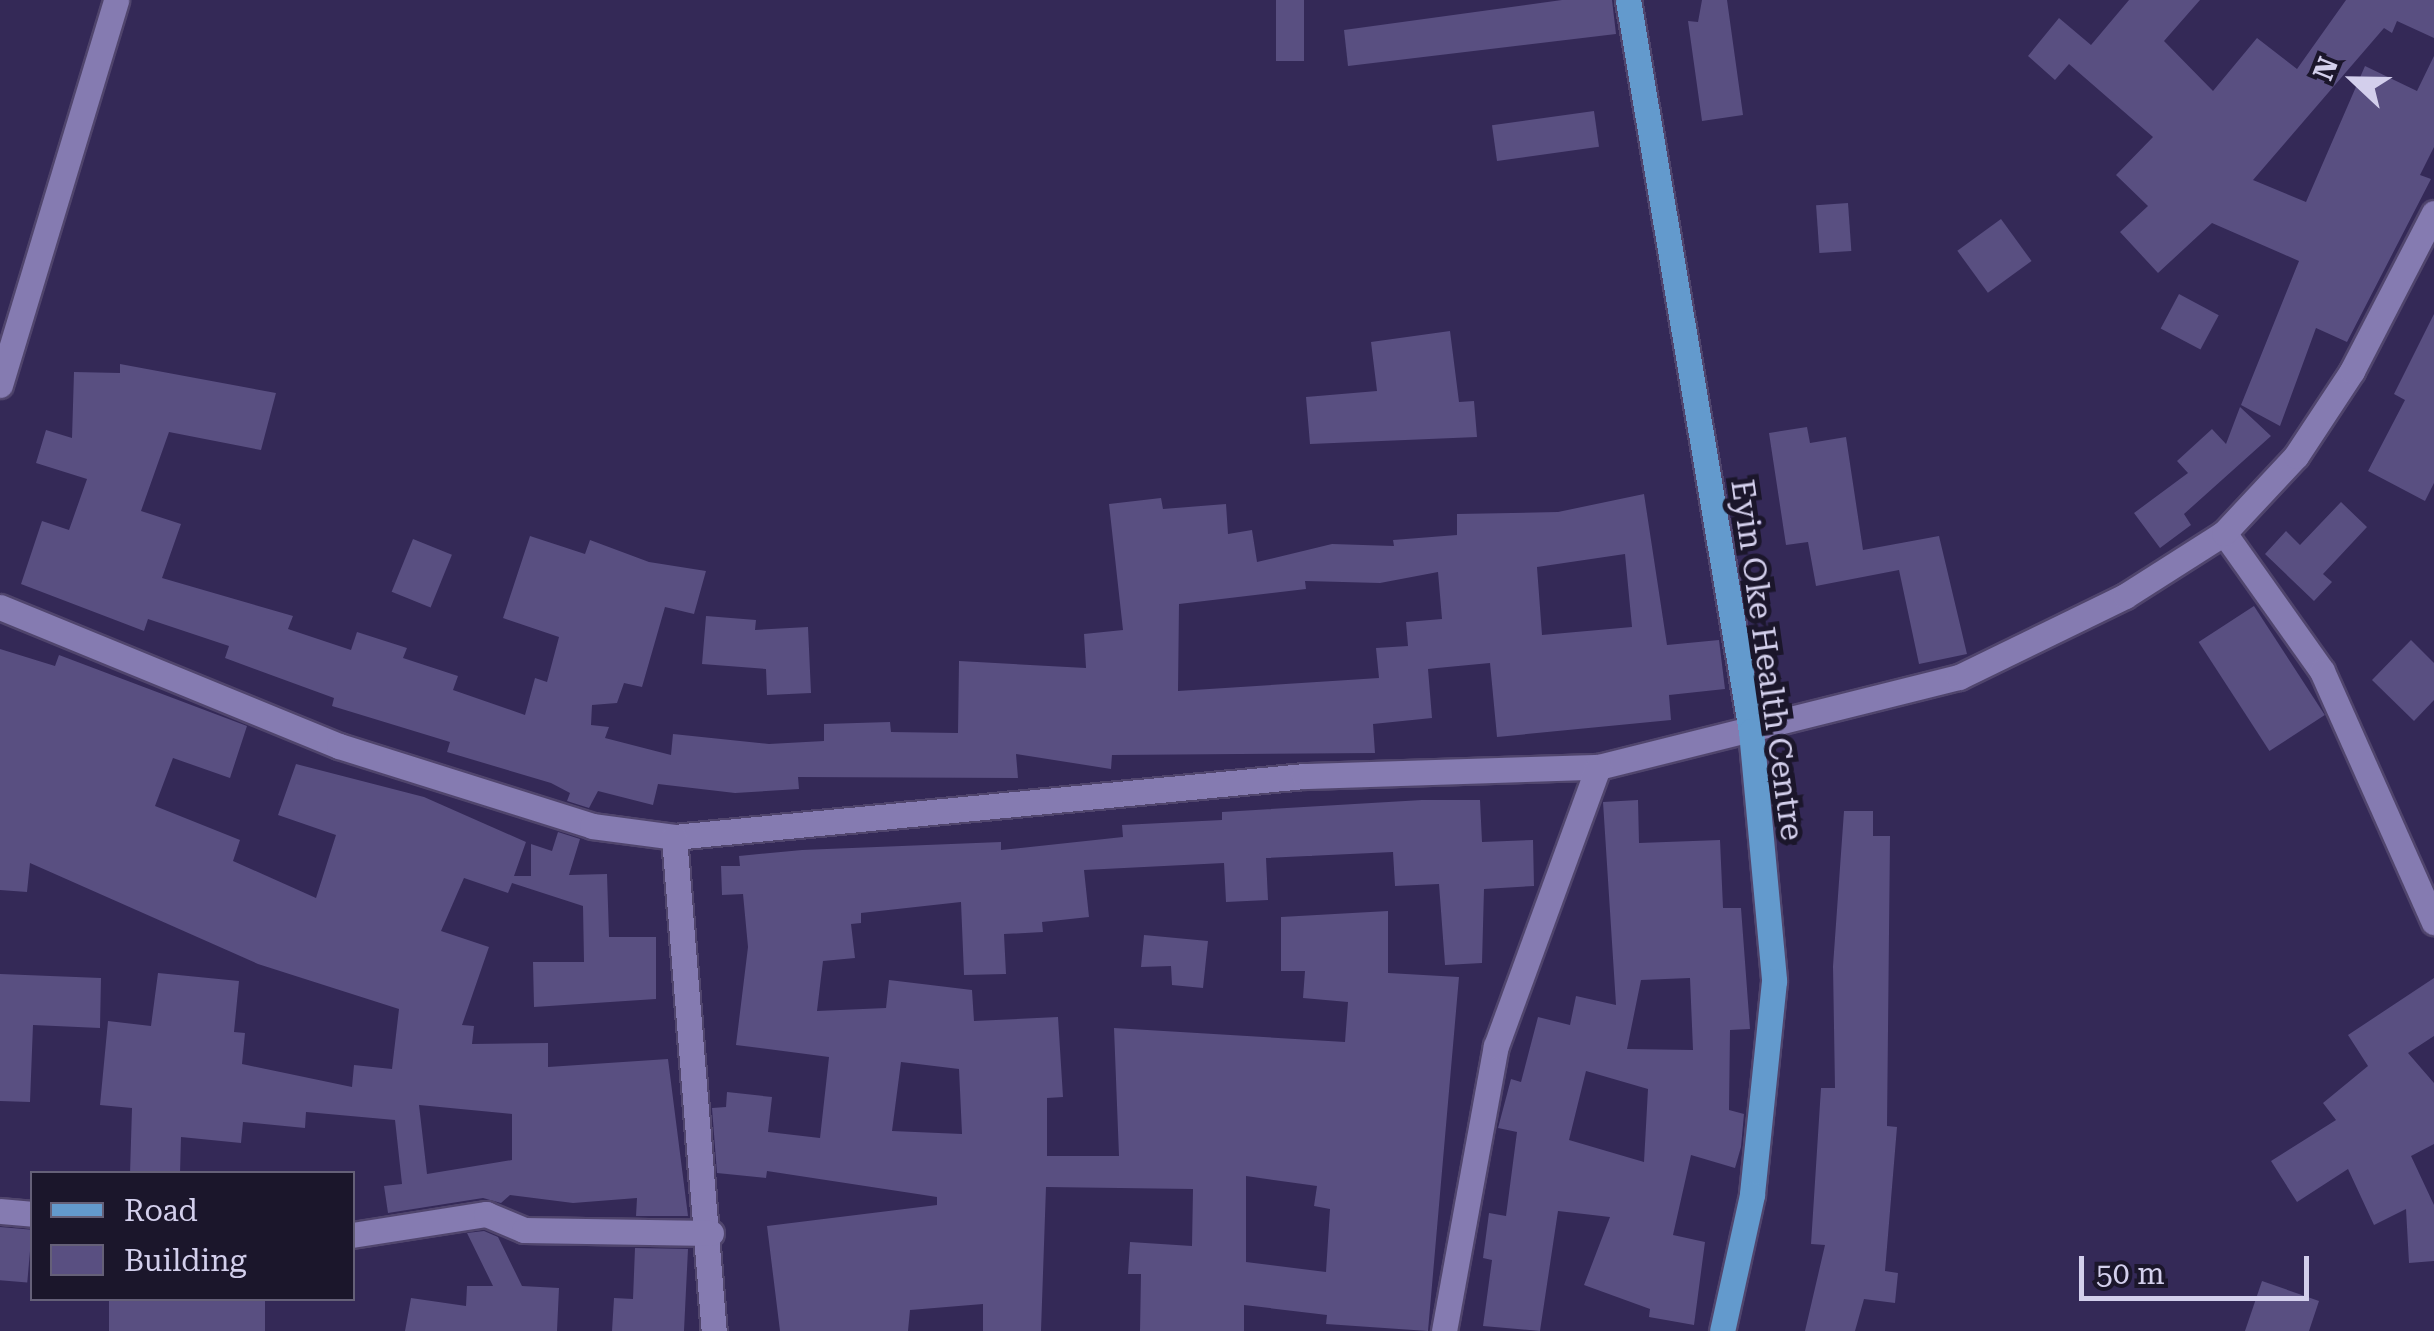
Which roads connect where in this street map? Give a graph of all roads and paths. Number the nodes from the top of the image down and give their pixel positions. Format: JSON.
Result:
{"nodes":[{"id":1,"x":1628,"y":0,"type":"edge"},
{"id":2,"x":114,"y":9,"type":"edge"},
{"id":3,"x":2434,"y":213,"type":"edge"},
{"id":4,"x":0,"y":385,"type":"edge"},
{"id":5,"x":2224,"y":532,"type":"junction"},
{"id":6,"x":0,"y":607,"type":"edge"},
{"id":7,"x":1751,"y":730,"type":"junction"},
{"id":8,"x":1598,"y":767,"type":"junction"},
{"id":9,"x":674,"y":837,"type":"junction"},
{"id":10,"x":2434,"y":922,"type":"edge"},
{"id":11,"x":0,"y":1211,"type":"edge"},
{"id":12,"x":30,"y":1214,"type":"edge"},
{"id":13,"x":711,"y":1233,"type":"junction"},
{"id":14,"x":355,"y":1235,"type":"edge"},
{"id":15,"x":714,"y":1331,"type":"edge"},
{"id":16,"x":1444,"y":1331,"type":"edge"},
{"id":17,"x":1722,"y":1331,"type":"edge"}],
"edges":[{"from":1,"to":7,"type":"main road","name":"Eyin Oke Health Centre"},
{"from":2,"to":4,"type":"street"},
{"from":3,"to":5,"type":"street"},
{"from":5,"to":7,"type":"street"},
{"from":5,"to":10,"type":"street"},
{"from":6,"to":9,"type":"street"},
{"from":7,"to":8,"type":"street"},
{"from":7,"to":17,"type":"main road","name":"Eyin Oke Health Centre"},
{"from":8,"to":9,"type":"street"},
{"from":8,"to":16,"type":"street"},
{"from":9,"to":13,"type":"street"},
{"from":11,"to":12,"type":"street"},
{"from":13,"to":14,"type":"street"},
{"from":13,"to":15,"type":"street"}]}
